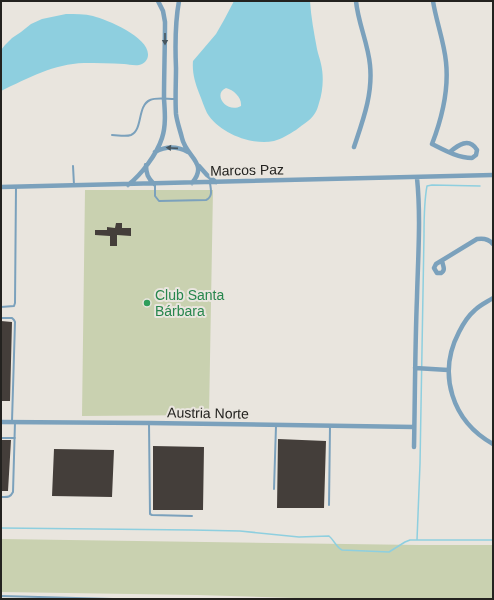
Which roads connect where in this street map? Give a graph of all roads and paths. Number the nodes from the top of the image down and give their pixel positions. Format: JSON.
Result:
{"nodes":[{"id":1,"x":158,"y":1,"type":"edge"},
{"id":2,"x":179,"y":1,"type":"edge"},
{"id":3,"x":356,"y":1,"type":"edge"},
{"id":4,"x":433,"y":1,"type":"edge"},
{"id":5,"x":164,"y":98,"type":"junction"},
{"id":6,"x":176,"y":99,"type":"junction"},
{"id":7,"x":112,"y":135,"type":"dead end"},
{"id":8,"x":354,"y":147,"type":"dead end"},
{"id":9,"x":155,"y":152,"type":"junction"},
{"id":10,"x":450,"y":152,"type":"junction"},
{"id":11,"x":190,"y":153,"type":"junction"},
{"id":12,"x":146,"y":165,"type":"junction"},
{"id":13,"x":198,"y":165,"type":"junction"},
{"id":14,"x":73,"y":166,"type":"dead end"},
{"id":15,"x":493,"y":175,"type":"edge"},
{"id":16,"x":417,"y":178,"type":"junction"},
{"id":17,"x":210,"y":182,"type":"junction"},
{"id":18,"x":216,"y":182,"type":"junction"},
{"id":19,"x":192,"y":183,"type":"junction"},
{"id":20,"x":154,"y":184,"type":"junction"},
{"id":21,"x":128,"y":185,"type":"junction"},
{"id":22,"x":74,"y":186,"type":"junction"},
{"id":23,"x":16,"y":187,"type":"junction"},
{"id":24,"x":1,"y":188,"type":"edge"},
{"id":25,"x":493,"y":244,"type":"edge"},
{"id":26,"x":442,"y":261,"type":"dead end"},
{"id":27,"x":493,"y":298,"type":"edge"},
{"id":28,"x":1,"y":307,"type":"edge"},
{"id":29,"x":1,"y":318,"type":"edge"},
{"id":30,"x":417,"y":368,"type":"junction"},
{"id":31,"x":448,"y":370,"type":"junction"},
{"id":32,"x":1,"y":422,"type":"edge"},
{"id":33,"x":14,"y":422,"type":"junction"},
{"id":34,"x":149,"y":423,"type":"junction"},
{"id":35,"x":276,"y":424,"type":"junction"},
{"id":36,"x":330,"y":425,"type":"junction"},
{"id":37,"x":414,"y":428,"type":"junction"},
{"id":38,"x":1,"y":438,"type":"edge"},
{"id":39,"x":15,"y":438,"type":"junction"},
{"id":40,"x":493,"y":444,"type":"edge"},
{"id":41,"x":414,"y":447,"type":"dead end"},
{"id":42,"x":274,"y":489,"type":"dead end"},
{"id":43,"x":1,"y":497,"type":"edge"},
{"id":44,"x":329,"y":505,"type":"dead end"},
{"id":45,"x":192,"y":516,"type":"dead end"},
{"id":46,"x":1,"y":596,"type":"edge"},
{"id":47,"x":113,"y":599,"type":"edge"}],
"edges":[{"from":1,"to":5,"type":"street","one_way":true},
{"from":2,"to":6,"type":"street"},
{"from":3,"to":8,"type":"street"},
{"from":4,"to":10,"type":"street"},
{"from":5,"to":6,"type":"lane"},
{"from":5,"to":7,"type":"lane"},
{"from":5,"to":9,"type":"street"},
{"from":6,"to":11,"type":"street"},
{"from":11,"to":9,"type":"street","one_way":true},
{"from":9,"to":12,"type":"street"},
{"from":10,"to":10,"type":"street"},
{"from":11,"to":13,"type":"street"},
{"from":12,"to":20,"type":"street"},
{"from":12,"to":21,"type":"street"},
{"from":13,"to":18,"type":"street"},
{"from":13,"to":19,"type":"street"},
{"from":14,"to":22,"type":"lane"},
{"from":15,"to":16,"type":"street","name":"Marcos Paz"},
{"from":16,"to":18,"type":"street","name":"Marcos Paz"},
{"from":16,"to":30,"type":"street"},
{"from":17,"to":18,"type":"street","name":"Marcos Paz"},
{"from":17,"to":19,"type":"street","name":"Marcos Paz"},
{"from":17,"to":20,"type":"lane"},
{"from":19,"to":20,"type":"street","name":"Marcos Paz"},
{"from":20,"to":21,"type":"street","name":"Marcos Paz"},
{"from":21,"to":22,"type":"street","name":"Marcos Paz"},
{"from":22,"to":23,"type":"street","name":"Marcos Paz"},
{"from":23,"to":24,"type":"street","name":"Marcos Paz"},
{"from":23,"to":28,"type":"lane"},
{"from":25,"to":26,"type":"street"},
{"from":27,"to":31,"type":"street"},
{"from":29,"to":33,"type":"lane"},
{"from":30,"to":31,"type":"street"},
{"from":30,"to":37,"type":"street"},
{"from":31,"to":40,"type":"street"},
{"from":32,"to":33,"type":"street","name":"Austria Norte"},
{"from":33,"to":34,"type":"street","name":"Austria Norte"},
{"from":33,"to":39,"type":"lane"},
{"from":34,"to":35,"type":"street","name":"Austria Norte"},
{"from":34,"to":45,"type":"lane"},
{"from":35,"to":36,"type":"street","name":"Austria Norte"},
{"from":35,"to":42,"type":"lane"},
{"from":36,"to":37,"type":"street","name":"Austria Norte"},
{"from":36,"to":44,"type":"lane"},
{"from":37,"to":41,"type":"street"},
{"from":38,"to":39,"type":"lane"},
{"from":39,"to":43,"type":"lane"},
{"from":46,"to":47,"type":"lane"}]}
